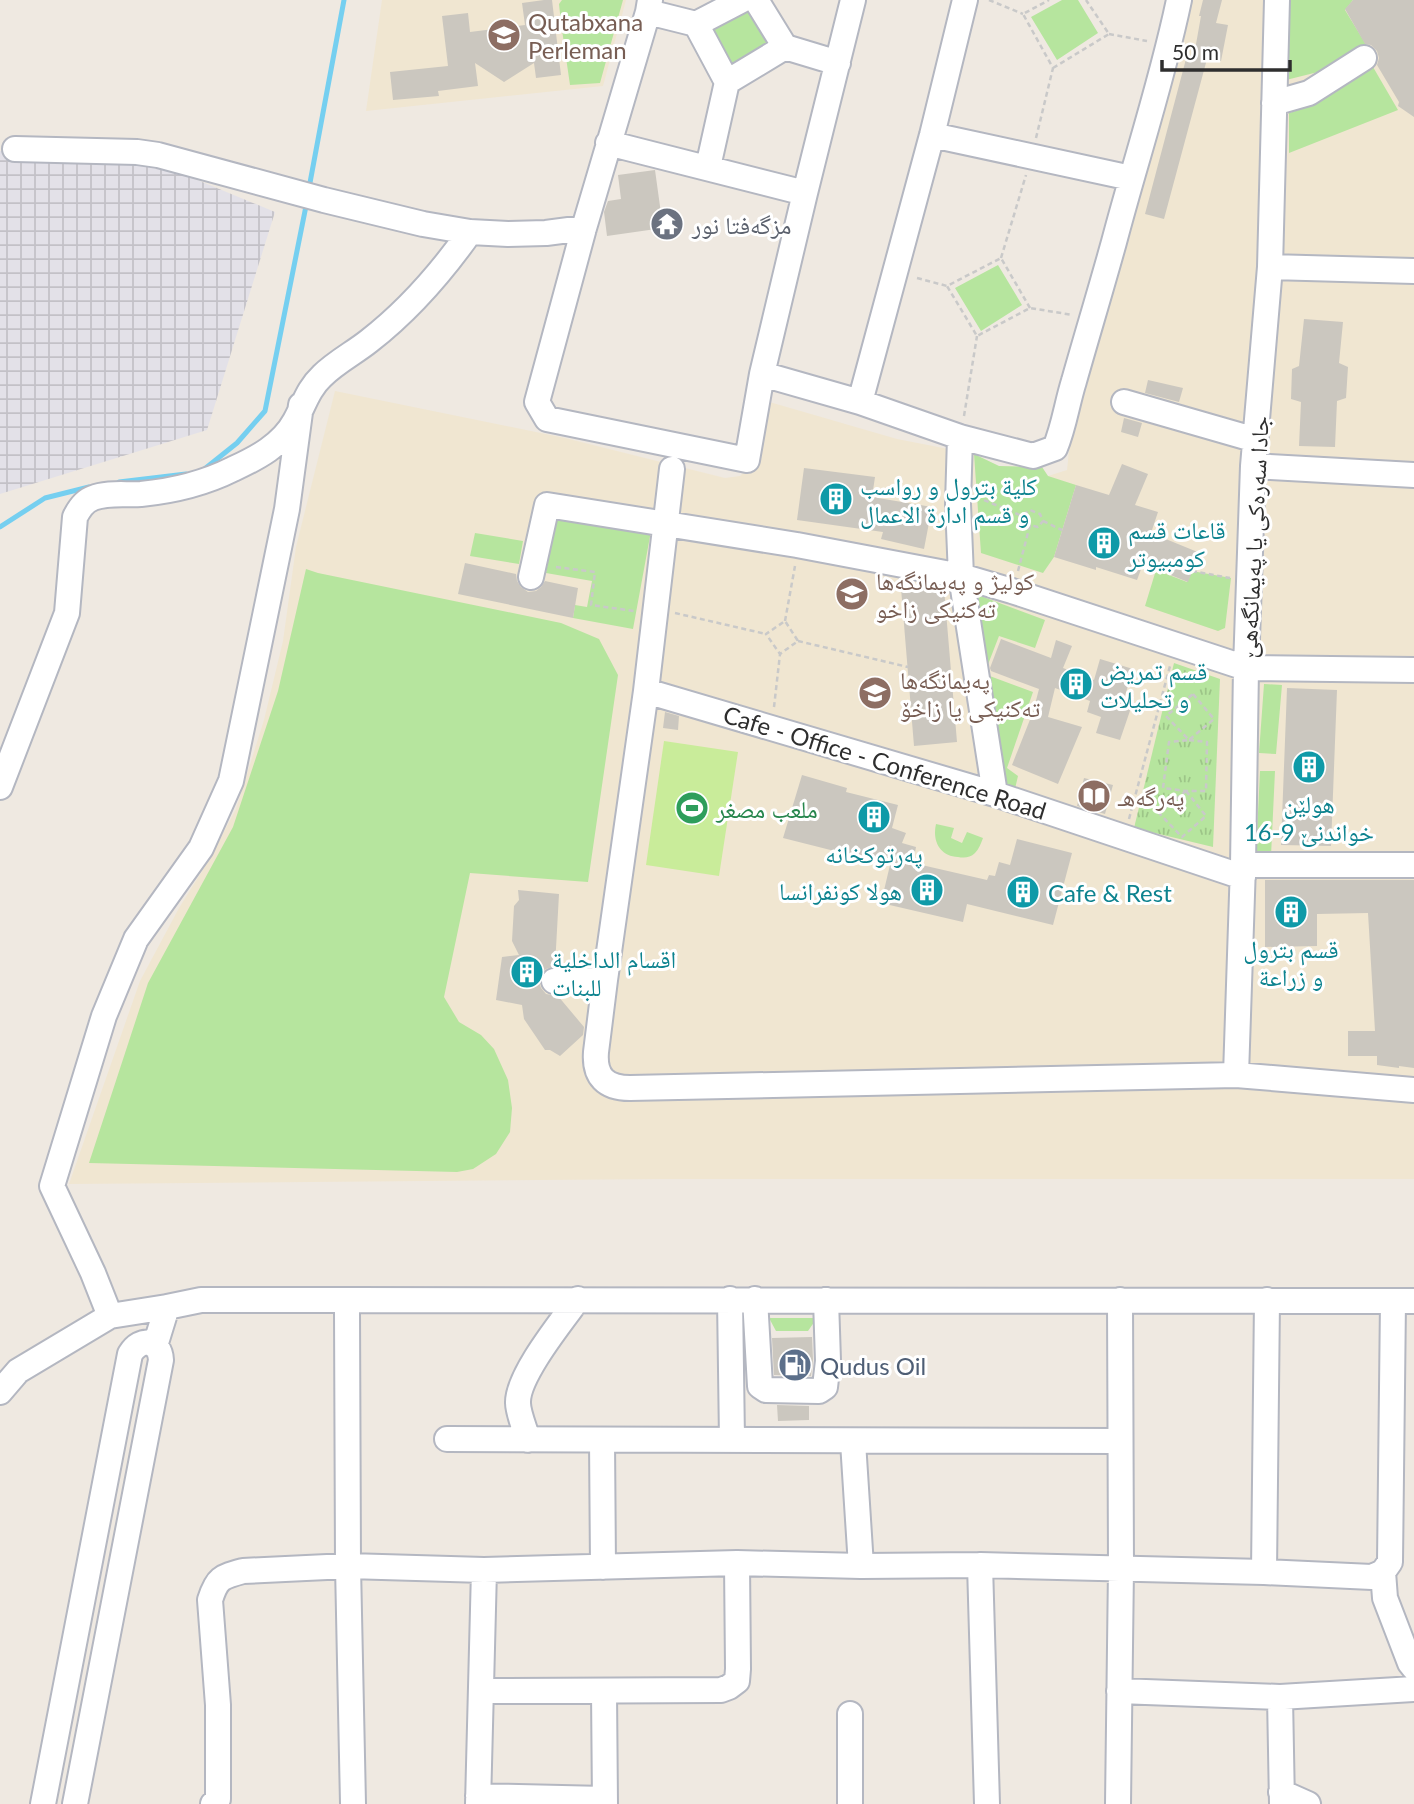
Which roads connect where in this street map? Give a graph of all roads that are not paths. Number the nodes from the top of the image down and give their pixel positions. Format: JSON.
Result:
{"nodes":[{"id":1,"x":742,"y":0,"type":"edge"},
{"id":2,"x":756,"y":0,"type":"edge"},
{"id":3,"x":853,"y":0,"type":"edge"},
{"id":4,"x":965,"y":0,"type":"edge"},
{"id":5,"x":1179,"y":0,"type":"edge"},
{"id":6,"x":1277,"y":0,"type":"edge"},
{"id":7,"x":649,"y":6,"type":"edge"},
{"id":8,"x":696,"y":23,"type":"junction"},
{"id":9,"x":785,"y":47,"type":"junction"},
{"id":10,"x":1364,"y":58,"type":"dead end"},
{"id":11,"x":838,"y":63,"type":"junction"},
{"id":12,"x":727,"y":82,"type":"junction"},
{"id":13,"x":1274,"y":103,"type":"junction"},
{"id":14,"x":932,"y":135,"type":"junction"},
{"id":15,"x":608,"y":143,"type":"junction"},
{"id":16,"x":15,"y":149,"type":"dead end"},
{"id":17,"x":708,"y":167,"type":"junction"},
{"id":18,"x":1131,"y":178,"type":"junction"},
{"id":19,"x":805,"y":193,"type":"junction"},
{"id":20,"x":584,"y":229,"type":"junction"},
{"id":21,"x":470,"y":232,"type":"junction"},
{"id":22,"x":1270,"y":267,"type":"junction"},
{"id":23,"x":1414,"y":271,"type":"edge"},
{"id":24,"x":762,"y":374,"type":"junction"},
{"id":25,"x":1124,"y":401,"type":"dead end"},
{"id":26,"x":860,"y":402,"type":"junction"},
{"id":27,"x":301,"y":405,"type":"junction"},
{"id":28,"x":960,"y":437,"type":"junction"},
{"id":29,"x":1256,"y":440,"type":"junction"},
{"id":30,"x":1254,"y":466,"type":"junction"},
{"id":31,"x":672,"y":469,"type":"dead end"},
{"id":32,"x":1414,"y":475,"type":"edge"},
{"id":33,"x":664,"y":524,"type":"junction"},
{"id":34,"x":542,"y":572,"type":"road end"},
{"id":35,"x":961,"y":576,"type":"junction"},
{"id":36,"x":1247,"y":668,"type":"junction"},
{"id":37,"x":1414,"y":670,"type":"edge"},
{"id":38,"x":646,"y":691,"type":"junction"},
{"id":39,"x":0,"y":787,"type":"edge"},
{"id":40,"x":995,"y":794,"type":"junction"},
{"id":41,"x":1414,"y":865,"type":"edge"},
{"id":42,"x":1243,"y":871,"type":"junction"},
{"id":43,"x":605,"y":980,"type":"junction"},
{"id":44,"x":554,"y":981,"type":"dead end"},
{"id":45,"x":1236,"y":1075,"type":"junction"},
{"id":46,"x":1414,"y":1090,"type":"edge"},
{"id":47,"x":578,"y":1299,"type":"junction"},
{"id":48,"x":348,"y":1300,"type":"junction"},
{"id":49,"x":730,"y":1300,"type":"junction"},
{"id":50,"x":755,"y":1300,"type":"junction"},
{"id":51,"x":826,"y":1300,"type":"junction"},
{"id":52,"x":1120,"y":1300,"type":"junction"},
{"id":53,"x":1267,"y":1300,"type":"junction"},
{"id":54,"x":1403,"y":1301,"type":"edge"},
{"id":55,"x":167,"y":1307,"type":"junction"},
{"id":56,"x":110,"y":1316,"type":"junction"},
{"id":57,"x":156,"y":1346,"type":"junction"},
{"id":58,"x":0,"y":1392,"type":"edge"},
{"id":59,"x":447,"y":1440,"type":"dead end"},
{"id":60,"x":528,"y":1440,"type":"junction"},
{"id":61,"x":602,"y":1440,"type":"junction"},
{"id":62,"x":732,"y":1440,"type":"junction"},
{"id":63,"x":1120,"y":1441,"type":"junction"},
{"id":64,"x":853,"y":1442,"type":"junction"},
{"id":65,"x":737,"y":1563,"type":"junction"},
{"id":66,"x":980,"y":1565,"type":"junction"},
{"id":67,"x":348,"y":1566,"type":"junction"},
{"id":68,"x":860,"y":1566,"type":"junction"},
{"id":69,"x":603,"y":1567,"type":"junction"},
{"id":70,"x":1121,"y":1568,"type":"junction"},
{"id":71,"x":484,"y":1570,"type":"junction"},
{"id":72,"x":1264,"y":1572,"type":"junction"},
{"id":73,"x":1383,"y":1572,"type":"junction"},
{"id":74,"x":1414,"y":1668,"type":"edge"},
{"id":75,"x":1414,"y":1689,"type":"edge"},
{"id":76,"x":481,"y":1691,"type":"junction"},
{"id":77,"x":604,"y":1691,"type":"junction"},
{"id":78,"x":1119,"y":1691,"type":"junction"},
{"id":79,"x":1280,"y":1697,"type":"junction"},
{"id":80,"x":850,"y":1714,"type":"dead end"},
{"id":81,"x":1282,"y":1798,"type":"edge"},
{"id":82,"x":478,"y":1800,"type":"edge"},
{"id":83,"x":605,"y":1802,"type":"edge"},
{"id":84,"x":43,"y":1804,"type":"edge"},
{"id":85,"x":75,"y":1804,"type":"edge"},
{"id":86,"x":213,"y":1804,"type":"edge"},
{"id":87,"x":353,"y":1804,"type":"edge"},
{"id":88,"x":850,"y":1804,"type":"edge"},
{"id":89,"x":987,"y":1804,"type":"edge"},
{"id":90,"x":1118,"y":1804,"type":"edge"},
{"id":91,"x":1308,"y":1804,"type":"edge"}],
"edges":[{"from":1,"to":8,"type":"street"},
{"from":2,"to":9,"type":"street"},
{"from":3,"to":11,"type":"street"},
{"from":4,"to":14,"type":"street"},
{"from":5,"to":18,"type":"street"},
{"from":6,"to":13,"type":"street","name":"جادا سه‌ره‌كى يا په‌يمانگه‌هێ"},
{"from":7,"to":8,"type":"street"},
{"from":7,"to":15,"type":"street"},
{"from":8,"to":12,"type":"street"},
{"from":9,"to":11,"type":"street"},
{"from":9,"to":12,"type":"street"},
{"from":10,"to":13,"type":"street"},
{"from":11,"to":19,"type":"street"},
{"from":12,"to":17,"type":"street"},
{"from":13,"to":22,"type":"street","name":"جادا سه‌ره‌كى يا په‌يمانگه‌هێ"},
{"from":14,"to":18,"type":"street"},
{"from":14,"to":26,"type":"street"},
{"from":15,"to":17,"type":"street"},
{"from":15,"to":20,"type":"street"},
{"from":16,"to":21,"type":"street"},
{"from":17,"to":19,"type":"street"},
{"from":18,"to":28,"type":"street"},
{"from":19,"to":24,"type":"street"},
{"from":20,"to":21,"type":"street"},
{"from":20,"to":24,"type":"street"},
{"from":21,"to":27,"type":"street"},
{"from":22,"to":23,"type":"street"},
{"from":22,"to":29,"type":"street","name":"جادا سه‌ره‌كى يا په‌يمانگه‌هێ"},
{"from":24,"to":26,"type":"street"},
{"from":25,"to":29,"type":"street"},
{"from":26,"to":28,"type":"street"},
{"from":27,"to":39,"type":"street"},
{"from":27,"to":56,"type":"street"},
{"from":28,"to":35,"type":"street"},
{"from":29,"to":30,"type":"street","name":"جادا سه‌ره‌كى يا په‌يمانگه‌هێ"},
{"from":30,"to":32,"type":"street"},
{"from":30,"to":36,"type":"street","name":"جادا سه‌ره‌كى يا په‌يمانگه‌هێ"},
{"from":31,"to":33,"type":"street"},
{"from":33,"to":34,"type":"street"},
{"from":33,"to":35,"type":"street"},
{"from":33,"to":38,"type":"street"},
{"from":35,"to":36,"type":"street"},
{"from":35,"to":40,"type":"street"},
{"from":36,"to":37,"type":"street"},
{"from":36,"to":42,"type":"street","name":"جادا سه‌ره‌كى يا په‌يمانگه‌هێ"},
{"from":38,"to":40,"type":"street","name":"Cafe - Office - Conference Road"},
{"from":38,"to":43,"type":"street"},
{"from":40,"to":42,"type":"street","name":"Cafe - Office - Conference Road"},
{"from":41,"to":42,"type":"street","name":"Cafe - Office - Conference Road"},
{"from":42,"to":45,"type":"street","name":"جادا سه‌ره‌كى يا په‌يمانگه‌هێ"},
{"from":43,"to":44,"type":"street"},
{"from":43,"to":45,"type":"street"},
{"from":45,"to":46,"type":"street"},
{"from":47,"to":48,"type":"street"},
{"from":47,"to":49,"type":"street"},
{"from":47,"to":60,"type":"street"},
{"from":48,"to":55,"type":"street"},
{"from":48,"to":67,"type":"street"},
{"from":49,"to":50,"type":"street"},
{"from":49,"to":62,"type":"street"},
{"from":50,"to":51,"type":"street"},
{"from":50,"to":51,"type":"street"},
{"from":51,"to":52,"type":"street"},
{"from":52,"to":53,"type":"street"},
{"from":52,"to":63,"type":"street"},
{"from":53,"to":54,"type":"street"},
{"from":53,"to":72,"type":"street"},
{"from":54,"to":73,"type":"street"},
{"from":55,"to":56,"type":"street"},
{"from":55,"to":57,"type":"street"},
{"from":56,"to":58,"type":"street"},
{"from":57,"to":84,"type":"street"},
{"from":57,"to":85,"type":"street"},
{"from":59,"to":60,"type":"street"},
{"from":60,"to":61,"type":"street"},
{"from":61,"to":62,"type":"street"},
{"from":61,"to":69,"type":"street"},
{"from":62,"to":64,"type":"street"},
{"from":63,"to":64,"type":"street"},
{"from":63,"to":70,"type":"street"},
{"from":64,"to":68,"type":"street"},
{"from":65,"to":68,"type":"street"},
{"from":65,"to":69,"type":"street"},
{"from":65,"to":77,"type":"street"},
{"from":66,"to":68,"type":"street"},
{"from":66,"to":70,"type":"street"},
{"from":66,"to":89,"type":"street"},
{"from":67,"to":71,"type":"street"},
{"from":67,"to":86,"type":"street"},
{"from":67,"to":87,"type":"street"},
{"from":69,"to":71,"type":"street"},
{"from":70,"to":72,"type":"street"},
{"from":70,"to":78,"type":"street"},
{"from":71,"to":76,"type":"street"},
{"from":72,"to":73,"type":"street"},
{"from":73,"to":74,"type":"street"},
{"from":75,"to":79,"type":"street"},
{"from":76,"to":77,"type":"street"},
{"from":76,"to":82,"type":"street"},
{"from":77,"to":83,"type":"street"},
{"from":78,"to":79,"type":"street"},
{"from":78,"to":90,"type":"street"},
{"from":79,"to":81,"type":"street"},
{"from":80,"to":88,"type":"street"},
{"from":81,"to":91,"type":"street"},
{"from":82,"to":83,"type":"street"}]}
